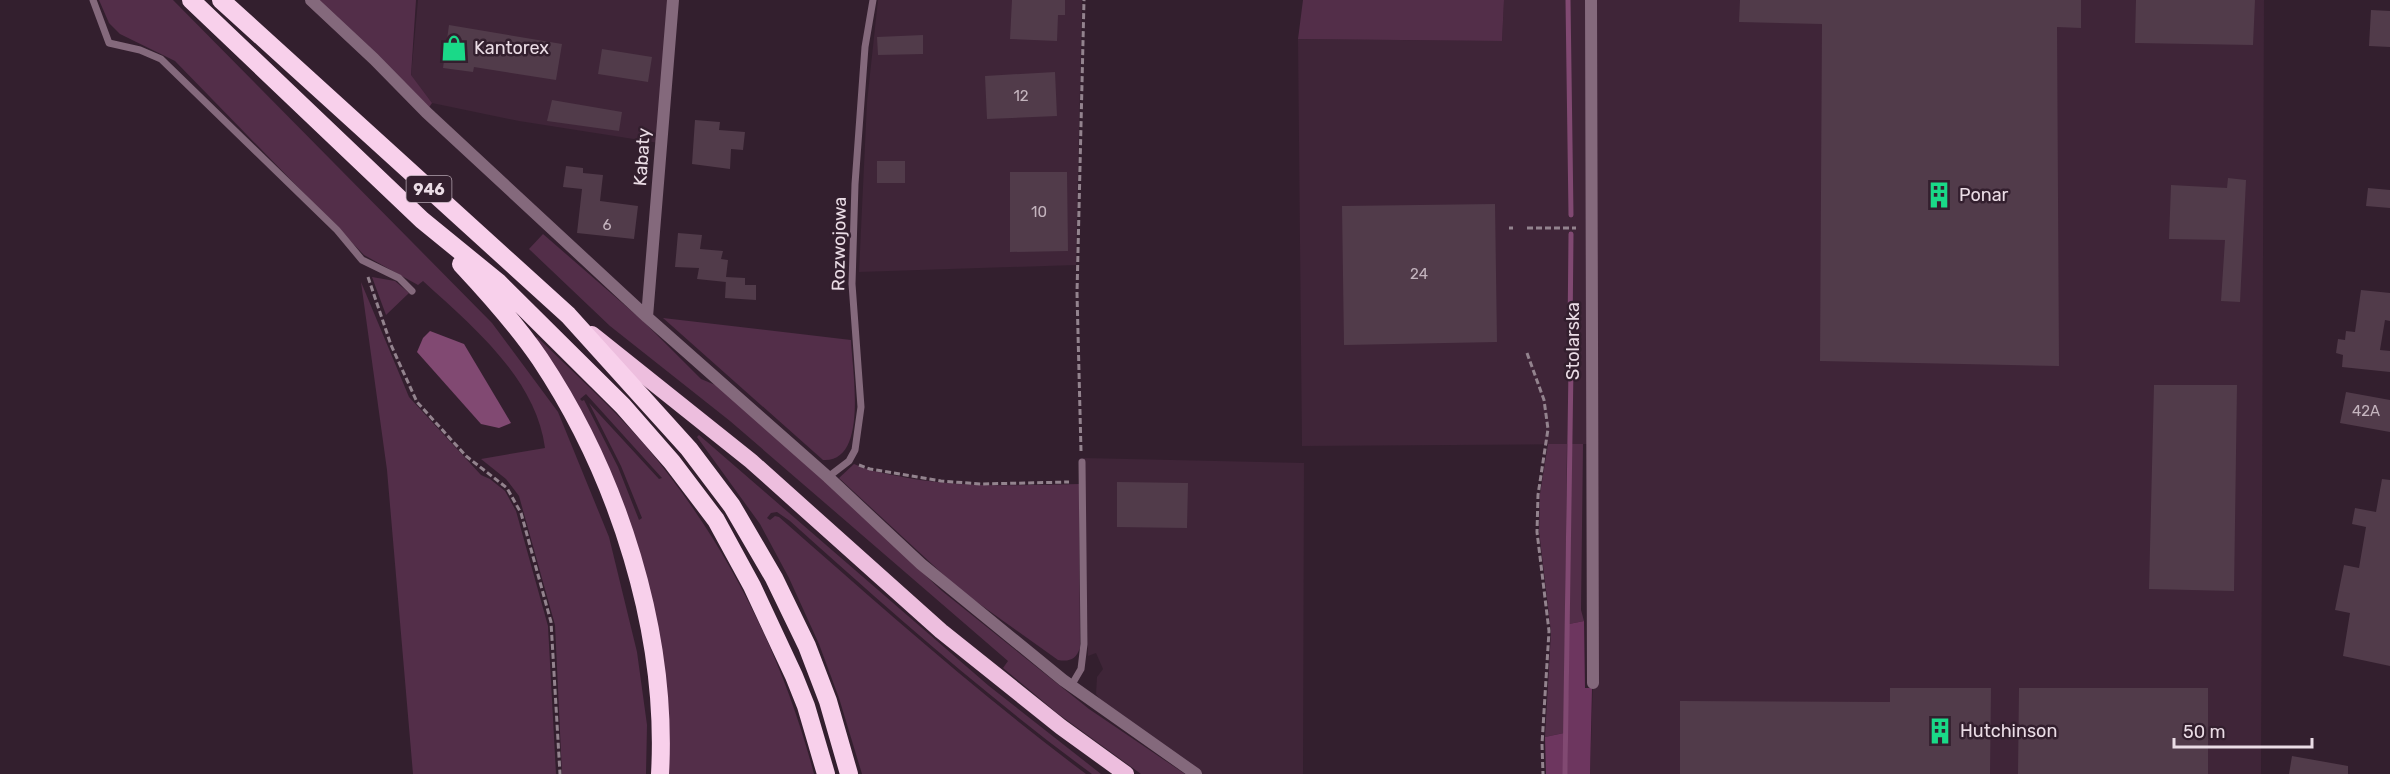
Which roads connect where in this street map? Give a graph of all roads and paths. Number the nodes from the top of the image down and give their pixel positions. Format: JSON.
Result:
{"nodes":[{"id":1,"x":93,"y":0,"type":"edge"},
{"id":2,"x":191,"y":0,"type":"edge"},
{"id":3,"x":221,"y":0,"type":"edge"},
{"id":4,"x":311,"y":0,"type":"edge"},
{"id":5,"x":673,"y":0,"type":"edge"},
{"id":6,"x":873,"y":0,"type":"edge"},
{"id":7,"x":1084,"y":0,"type":"edge"},
{"id":8,"x":1591,"y":0,"type":"edge"},
{"id":9,"x":422,"y":220,"type":"junction"},
{"id":10,"x":1527,"y":228,"type":"dead end"},
{"id":11,"x":1575,"y":228,"type":"dead end"},
{"id":12,"x":362,"y":260,"type":"junction"},
{"id":13,"x":412,"y":291,"type":"dead end"},
{"id":14,"x":568,"y":315,"type":"junction"},
{"id":15,"x":647,"y":317,"type":"junction"},
{"id":16,"x":1527,"y":353,"type":"dead end"},
{"id":17,"x":851,"y":458,"type":"junction"},
{"id":18,"x":1082,"y":462,"type":"joint"},
{"id":19,"x":828,"y":477,"type":"junction"},
{"id":20,"x":1082,"y":482,"type":"junction"},
{"id":21,"x":1593,"y":682,"type":"dead end"},
{"id":22,"x":1071,"y":686,"type":"junction"},
{"id":23,"x":560,"y":774,"type":"edge"},
{"id":24,"x":660,"y":774,"type":"edge"},
{"id":25,"x":826,"y":774,"type":"edge"},
{"id":26,"x":849,"y":774,"type":"edge"},
{"id":27,"x":1126,"y":774,"type":"edge"},
{"id":28,"x":1196,"y":774,"type":"edge"},
{"id":29,"x":1543,"y":774,"type":"edge"}],
"edges":[{"from":1,"to":12,"type":"lane"},
{"from":2,"to":9,"type":"highway","number":"946"},
{"from":3,"to":14,"type":"highway","number":"946"},
{"from":4,"to":15,"type":"street"},
{"from":5,"to":15,"type":"street","name":"Kabaty"},
{"from":6,"to":17,"type":"lane","name":"Rozwojowa"},
{"from":7,"to":18,"type":"path"},
{"from":8,"to":21,"type":"street","name":"Stolarska"},
{"from":9,"to":24,"type":"highway"},
{"from":9,"to":25,"type":"highway"},
{"from":10,"to":11,"type":"path"},
{"from":12,"to":13,"type":"lane"},
{"from":12,"to":23,"type":"path"},
{"from":14,"to":26,"type":"highway"},
{"from":14,"to":27,"type":"highway"},
{"from":15,"to":19,"type":"street"},
{"from":16,"to":29,"type":"path"},
{"from":17,"to":19,"type":"lane"},
{"from":17,"to":20,"type":"path"},
{"from":18,"to":20,"type":"lane"},
{"from":19,"to":22,"type":"street"},
{"from":20,"to":22,"type":"lane"},
{"from":22,"to":28,"type":"street"}]}
